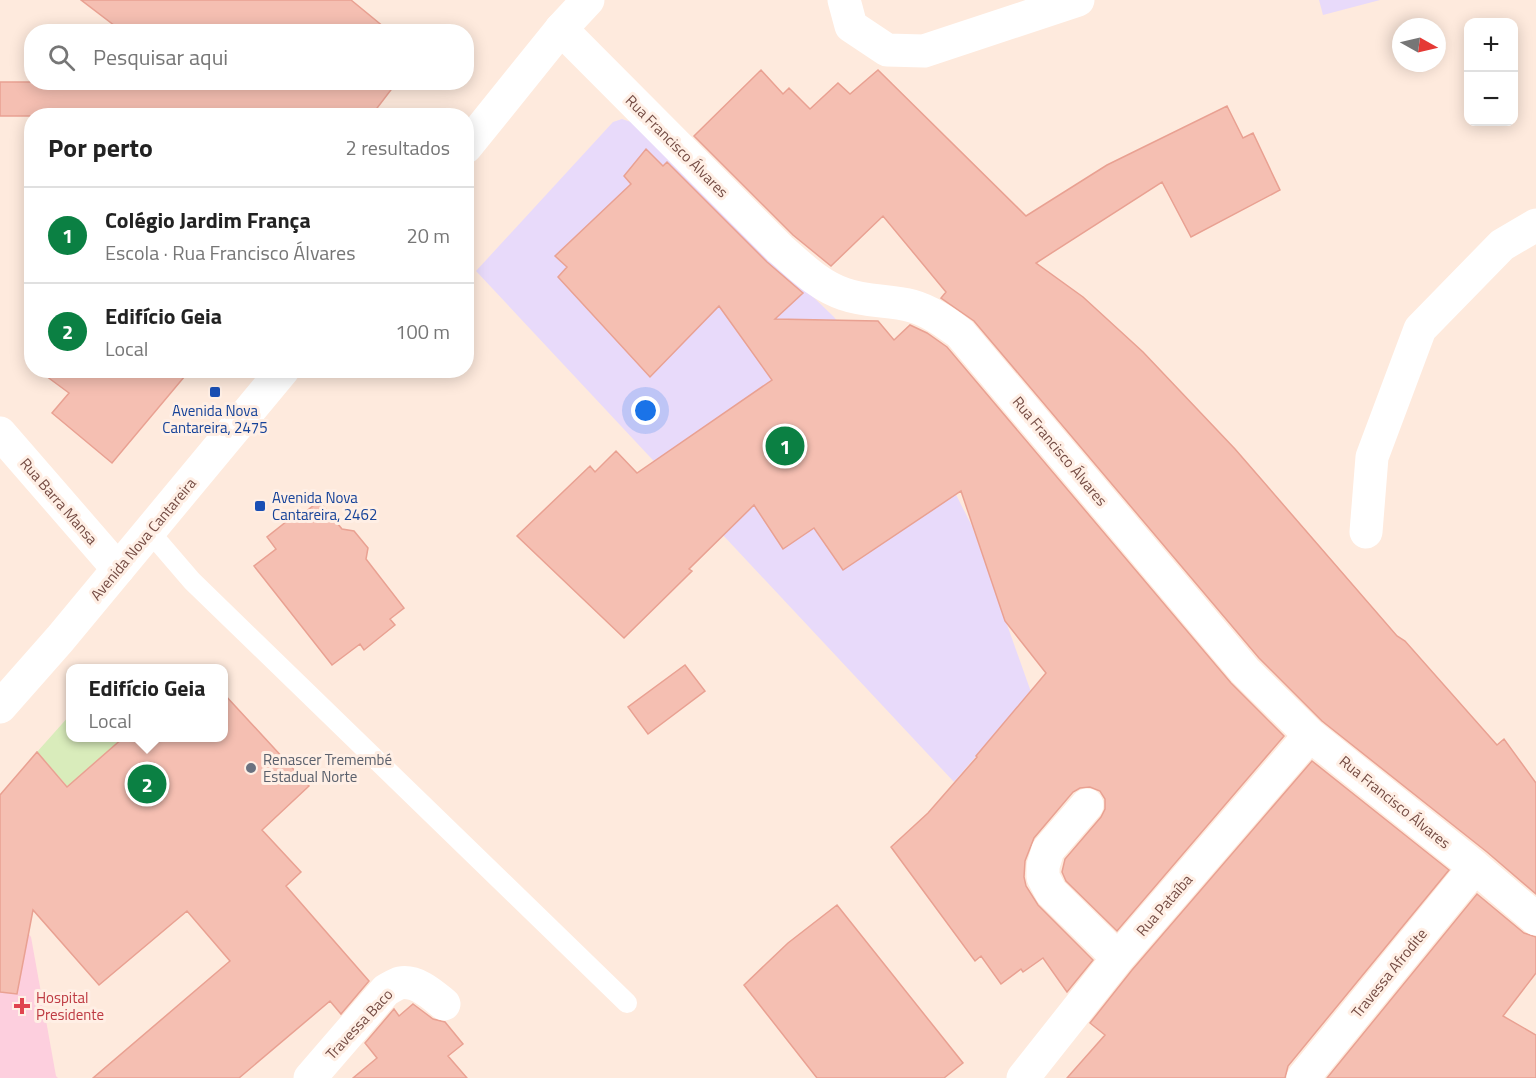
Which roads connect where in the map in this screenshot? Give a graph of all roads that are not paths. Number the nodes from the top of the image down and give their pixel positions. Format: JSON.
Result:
{"nodes":[{"id":1,"x":588,"y":0,"type":"edge"},
{"id":2,"x":844,"y":0,"type":"edge"},
{"id":3,"x":1078,"y":0,"type":"edge"},
{"id":4,"x":561,"y":29,"type":"junction"},
{"id":5,"x":474,"y":137,"type":"edge"},
{"id":6,"x":1536,"y":225,"type":"edge"},
{"id":7,"x":276,"y":378,"type":"edge"},
{"id":8,"x":0,"y":432,"type":"edge"},
{"id":9,"x":149,"y":531,"type":"junction"},
{"id":10,"x":1366,"y":532,"type":"dead end"},
{"id":11,"x":118,"y":569,"type":"junction"},
{"id":12,"x":0,"y":706,"type":"edge"},
{"id":13,"x":1310,"y":735,"type":"junction"},
{"id":14,"x":1087,"y":805,"type":"dead end"},
{"id":15,"x":1475,"y":867,"type":"junction"},
{"id":16,"x":1536,"y":919,"type":"edge"},
{"id":17,"x":1118,"y":958,"type":"junction"},
{"id":18,"x":627,"y":1003,"type":"dead end"},
{"id":19,"x":444,"y":1004,"type":"dead end"},
{"id":20,"x":310,"y":1078,"type":"edge"},
{"id":21,"x":1023,"y":1078,"type":"edge"},
{"id":22,"x":1303,"y":1078,"type":"edge"}],
"edges":[{"from":1,"to":4,"type":"street"},
{"from":2,"to":3,"type":"street"},
{"from":4,"to":5,"type":"street"},
{"from":4,"to":13,"type":"street","name":"Rua Francisco Álvares"},
{"from":6,"to":10,"type":"street"},
{"from":7,"to":9,"type":"street","name":"Avenida Nova Cantareira"},
{"from":8,"to":11,"type":"street","name":"Rua Barra Mansa"},
{"from":9,"to":11,"type":"street","name":"Avenida Nova Cantareira"},
{"from":9,"to":18,"type":"lane"},
{"from":11,"to":12,"type":"street","name":"Avenida Nova Cantareira"},
{"from":13,"to":15,"type":"street","name":"Rua Francisco Álvares"},
{"from":13,"to":17,"type":"street","name":"Rua Pataíba"},
{"from":14,"to":17,"type":"street"},
{"from":15,"to":16,"type":"street","name":"Rua Francisco Álvares"},
{"from":15,"to":22,"type":"street","name":"Travessa Afrodite"},
{"from":17,"to":21,"type":"street","name":"Rua Pataíba"},
{"from":19,"to":20,"type":"street","name":"Travessa Baco"}]}
